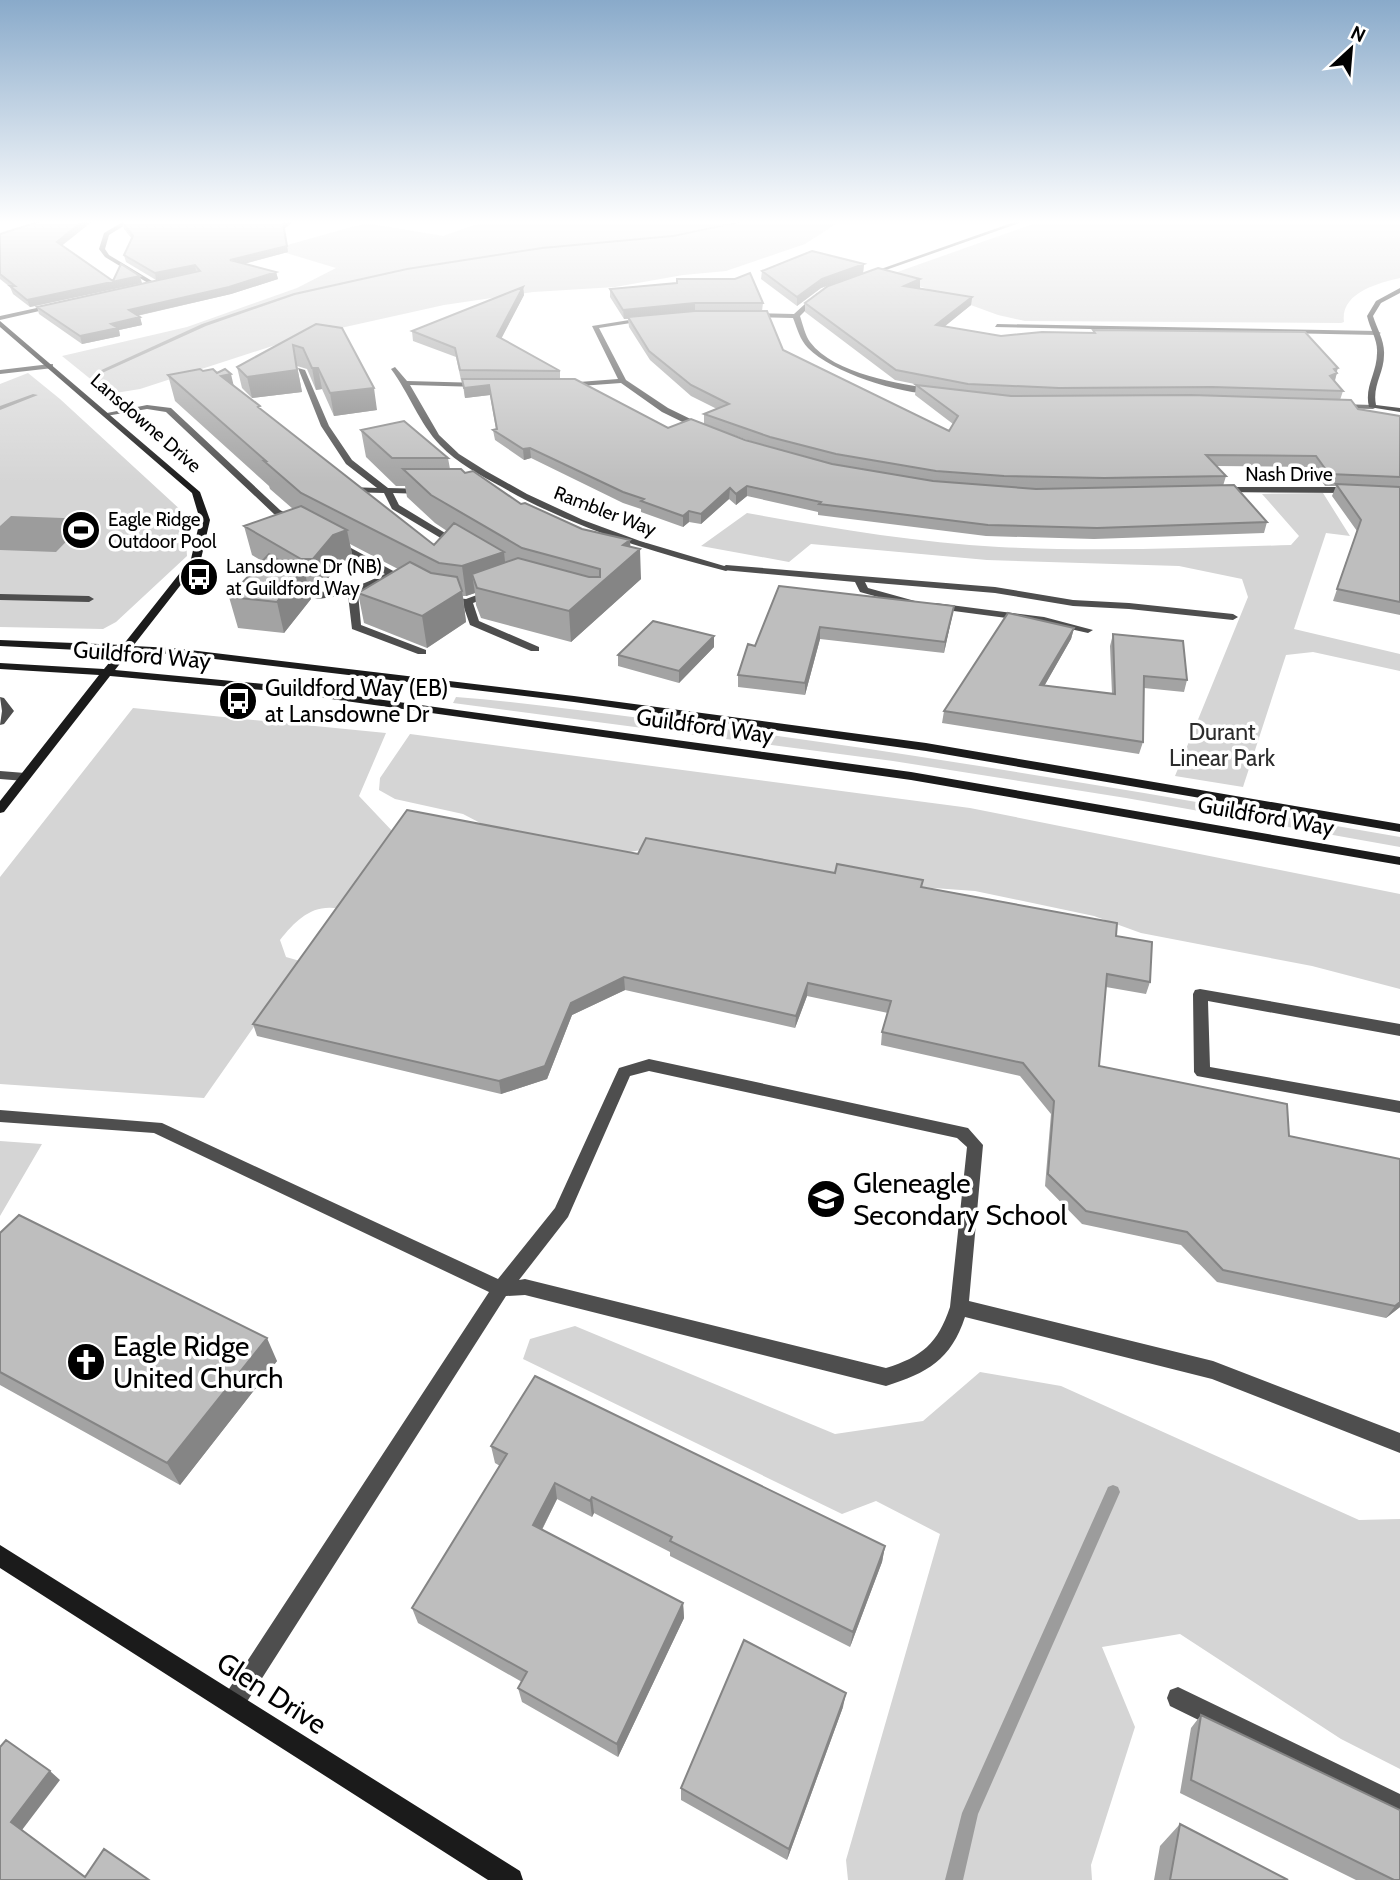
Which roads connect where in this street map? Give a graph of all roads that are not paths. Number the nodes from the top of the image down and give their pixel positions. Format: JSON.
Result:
{"nodes":[{"id":1,"x":51,"y":308,"type":"edge"},
{"id":2,"x":802,"y":308,"type":"edge"},
{"id":3,"x":1373,"y":308,"type":"edge"},
{"id":4,"x":746,"y":315,"type":"edge"},
{"id":5,"x":796,"y":316,"type":"junction"},
{"id":6,"x":661,"y":318,"type":"edge"},
{"id":7,"x":0,"y":320,"type":"edge"},
{"id":8,"x":997,"y":326,"type":"dead end"},
{"id":9,"x":1377,"y":332,"type":"junction"},
{"id":10,"x":50,"y":366,"type":"junction"},
{"id":11,"x":395,"y":369,"type":"dead end"},
{"id":12,"x":301,"y":370,"type":"edge"},
{"id":13,"x":0,"y":372,"type":"edge"},
{"id":14,"x":623,"y":381,"type":"junction"},
{"id":15,"x":407,"y":383,"type":"junction"},
{"id":16,"x":486,"y":385,"type":"edge"},
{"id":17,"x":560,"y":385,"type":"edge"},
{"id":18,"x":946,"y":394,"type":"edge"},
{"id":19,"x":1334,"y":405,"type":"edge"},
{"id":20,"x":1373,"y":407,"type":"junction"},
{"id":21,"x":1400,"y":410,"type":"edge"},
{"id":22,"x":106,"y":414,"type":"junction"},
{"id":23,"x":710,"y":432,"type":"edge"},
{"id":24,"x":340,"y":482,"type":"edge"},
{"id":25,"x":387,"y":491,"type":"junction"},
{"id":26,"x":438,"y":491,"type":"edge"},
{"id":27,"x":494,"y":491,"type":"edge"},
{"id":28,"x":1212,"y":491,"type":"edge"},
{"id":29,"x":1365,"y":491,"type":"edge"},
{"id":30,"x":514,"y":492,"type":"junction"},
{"id":31,"x":300,"y":524,"type":"edge"},
{"id":32,"x":323,"y":537,"type":"edge"},
{"id":33,"x":464,"y":548,"type":"edge"},
{"id":34,"x":393,"y":574,"type":"junction"},
{"id":35,"x":859,"y":579,"type":"junction"},
{"id":36,"x":285,"y":582,"type":"edge"},
{"id":37,"x":417,"y":587,"type":"edge"},
{"id":38,"x":499,"y":590,"type":"edge"},
{"id":39,"x":353,"y":593,"type":"junction"},
{"id":40,"x":429,"y":593,"type":"edge"},
{"id":41,"x":0,"y":597,"type":"edge"},
{"id":42,"x":89,"y":599,"type":"dead end"},
{"id":43,"x":467,"y":602,"type":"junction"},
{"id":44,"x":1234,"y":617,"type":"dead end"},
{"id":45,"x":1088,"y":630,"type":"dead end"},
{"id":46,"x":0,"y":643,"type":"edge"},
{"id":47,"x":127,"y":648,"type":"junction"},
{"id":48,"x":535,"y":649,"type":"dead end"},
{"id":49,"x":422,"y":652,"type":"edge"},
{"id":50,"x":0,"y":666,"type":"edge"},
{"id":51,"x":107,"y":672,"type":"junction"},
{"id":52,"x":0,"y":700,"type":"edge"},
{"id":53,"x":0,"y":722,"type":"edge"},
{"id":54,"x":0,"y":775,"type":"edge"},
{"id":55,"x":25,"y":776,"type":"junction"},
{"id":56,"x":0,"y":809,"type":"edge"},
{"id":57,"x":1400,"y":828,"type":"edge"},
{"id":58,"x":1400,"y":862,"type":"edge"},
{"id":59,"x":1400,"y":1030,"type":"edge"},
{"id":60,"x":1400,"y":1107,"type":"edge"},
{"id":61,"x":0,"y":1115,"type":"edge"},
{"id":62,"x":501,"y":1289,"type":"junction"},
{"id":63,"x":959,"y":1307,"type":"junction"},
{"id":64,"x":1400,"y":1443,"type":"edge"},
{"id":65,"x":0,"y":1556,"type":"edge"},
{"id":66,"x":1178,"y":1698,"type":"dead end"},
{"id":67,"x":233,"y":1703,"type":"junction"},
{"id":68,"x":1400,"y":1807,"type":"edge"},
{"id":69,"x":511,"y":1880,"type":"edge"}],
"edges":[{"from":1,"to":7,"type":"street"},
{"from":2,"to":5,"type":"street"},
{"from":3,"to":9,"type":"main road"},
{"from":4,"to":5,"type":"street"},
{"from":5,"to":18,"type":"street"},
{"from":6,"to":14,"type":"street"},
{"from":7,"to":10,"type":"main road","name":"Lansdowne Drive"},
{"from":8,"to":9,"type":"street"},
{"from":9,"to":20,"type":"main road"},
{"from":10,"to":13,"type":"street"},
{"from":10,"to":22,"type":"main road","name":"Lansdowne Drive"},
{"from":11,"to":15,"type":"street","name":"Rambler Way"},
{"from":12,"to":25,"type":"street"},
{"from":14,"to":17,"type":"street"},
{"from":14,"to":23,"type":"street"},
{"from":15,"to":16,"type":"street"},
{"from":15,"to":30,"type":"street","name":"Rambler Way"},
{"from":19,"to":20,"type":"street"},
{"from":20,"to":21,"type":"main road"},
{"from":22,"to":31,"type":"street"},
{"from":22,"to":47,"type":"main road","name":"Lansdowne Drive"},
{"from":24,"to":25,"type":"street"},
{"from":25,"to":26,"type":"street"},
{"from":25,"to":33,"type":"street"},
{"from":27,"to":30,"type":"street"},
{"from":28,"to":29,"type":"street","name":"Nash Drive"},
{"from":30,"to":35,"type":"street","name":"Rambler Way"},
{"from":32,"to":34,"type":"street"},
{"from":34,"to":37,"type":"street"},
{"from":34,"to":39,"type":"street"},
{"from":35,"to":44,"type":"street","name":"Rambler Way"},
{"from":35,"to":45,"type":"street","name":"Rambler Way"},
{"from":36,"to":39,"type":"street"},
{"from":38,"to":43,"type":"street"},
{"from":39,"to":49,"type":"street"},
{"from":40,"to":43,"type":"street"},
{"from":41,"to":42,"type":"street"},
{"from":43,"to":48,"type":"street"},
{"from":46,"to":47,"type":"main road","name":"Guildford Way"},
{"from":47,"to":51,"type":"main road","name":"Lansdowne Drive"},
{"from":47,"to":57,"type":"main road","name":"Guildford Way"},
{"from":50,"to":51,"type":"main road","name":"Guildford Way"},
{"from":51,"to":55,"type":"main road","name":"Lansdowne Drive"},
{"from":51,"to":58,"type":"main road","name":"Guildford Way"},
{"from":52,"to":53,"type":"street"},
{"from":54,"to":55,"type":"street"},
{"from":55,"to":56,"type":"main road","name":"Lansdowne Drive"},
{"from":59,"to":60,"type":"street"},
{"from":61,"to":62,"type":"street"},
{"from":62,"to":63,"type":"street"},
{"from":62,"to":63,"type":"street"},
{"from":62,"to":67,"type":"street"},
{"from":63,"to":64,"type":"street"},
{"from":65,"to":67,"type":"main road","name":"Glen Drive"},
{"from":66,"to":68,"type":"street"},
{"from":67,"to":69,"type":"main road","name":"Glen Drive"}]}
